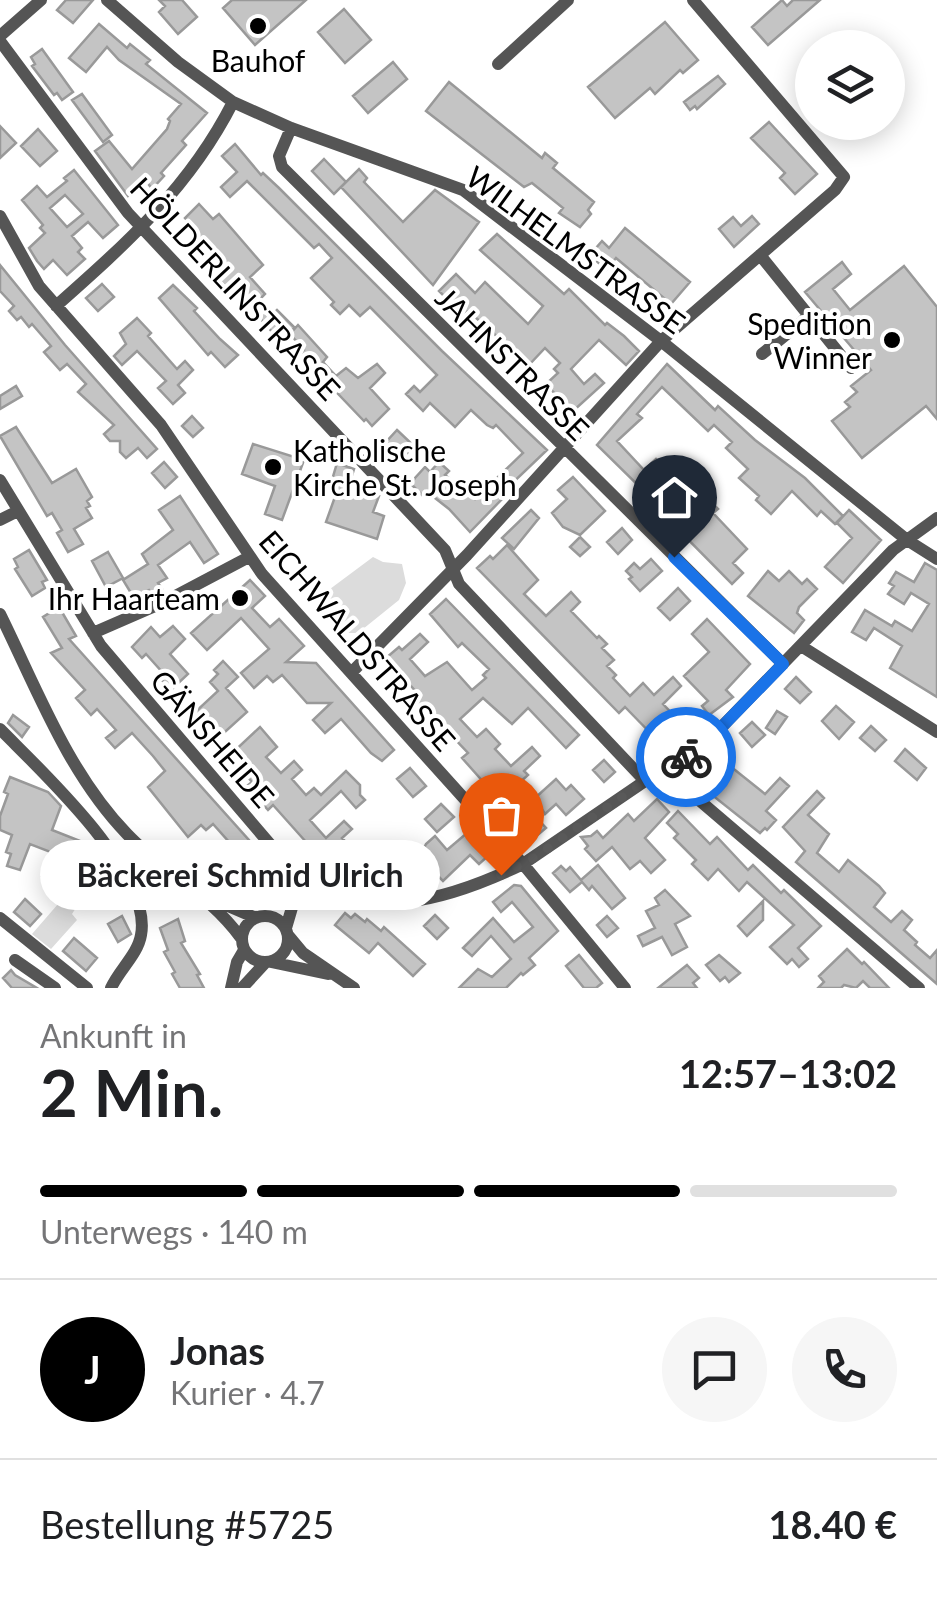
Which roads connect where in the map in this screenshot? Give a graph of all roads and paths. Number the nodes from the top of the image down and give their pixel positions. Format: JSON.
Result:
{"nodes":[{"id":1,"x":41,"y":0,"type":"edge"},
{"id":2,"x":107,"y":0,"type":"edge"},
{"id":3,"x":568,"y":0,"type":"edge"},
{"id":4,"x":693,"y":0,"type":"edge"},
{"id":5,"x":0,"y":38,"type":"edge"},
{"id":6,"x":498,"y":64,"type":"dead end"},
{"id":7,"x":233,"y":102,"type":"junction"},
{"id":8,"x":291,"y":128,"type":"junction"},
{"id":9,"x":0,"y":216,"type":"edge"},
{"id":10,"x":141,"y":228,"type":"junction"},
{"id":11,"x":760,"y":255,"type":"junction"},
{"id":12,"x":56,"y":306,"type":"junction"},
{"id":13,"x":809,"y":316,"type":"junction"},
{"id":14,"x":661,"y":341,"type":"junction"},
{"id":15,"x":762,"y":354,"type":"dead end"},
{"id":16,"x":851,"y":368,"type":"dead end"},
{"id":17,"x":564,"y":450,"type":"junction"},
{"id":18,"x":0,"y":480,"type":"edge"},
{"id":19,"x":18,"y":511,"type":"junction"},
{"id":20,"x":937,"y":518,"type":"edge"},
{"id":21,"x":0,"y":520,"type":"edge"},
{"id":22,"x":908,"y":540,"type":"junction"},
{"id":23,"x":249,"y":557,"type":"junction"},
{"id":24,"x":937,"y":559,"type":"edge"},
{"id":25,"x":454,"y":567,"type":"junction"},
{"id":26,"x":0,"y":614,"type":"edge"},
{"id":27,"x":92,"y":633,"type":"junction"},
{"id":28,"x":801,"y":646,"type":"junction"},
{"id":29,"x":783,"y":664,"type":"junction"},
{"id":30,"x":351,"y":672,"type":"junction"},
{"id":31,"x":0,"y":728,"type":"edge"},
{"id":32,"x":937,"y":732,"type":"edge"},
{"id":33,"x":664,"y":771,"type":"junction"},
{"id":34,"x":644,"y":782,"type":"junction"},
{"id":35,"x":523,"y":864,"type":"junction"},
{"id":36,"x":301,"y":876,"type":"junction"},
{"id":37,"x":296,"y":891,"type":"junction"},
{"id":38,"x":205,"y":896,"type":"junction"},
{"id":39,"x":262,"y":917,"type":"junction"},
{"id":40,"x":0,"y":918,"type":"edge"},
{"id":41,"x":287,"y":932,"type":"junction"},
{"id":42,"x":243,"y":944,"type":"junction"},
{"id":43,"x":15,"y":960,"type":"dead end"},
{"id":44,"x":268,"y":962,"type":"junction"},
{"id":45,"x":331,"y":974,"type":"junction"},
{"id":46,"x":55,"y":988,"type":"edge"},
{"id":47,"x":86,"y":988,"type":"edge"},
{"id":48,"x":111,"y":988,"type":"edge"},
{"id":49,"x":231,"y":988,"type":"edge"},
{"id":50,"x":242,"y":988,"type":"edge"},
{"id":51,"x":354,"y":988,"type":"edge"},
{"id":52,"x":625,"y":988,"type":"edge"},
{"id":53,"x":919,"y":988,"type":"edge"}],
"edges":[{"from":1,"to":5,"type":"street"},
{"from":2,"to":7,"type":"street","name":"WILHELMSTRASSE"},
{"from":3,"to":6,"type":"street"},
{"from":4,"to":11,"type":"street"},
{"from":5,"to":10,"type":"street","name":"HÖLDERLINSTRASSE"},
{"from":7,"to":8,"type":"street","name":"WILHELMSTRASSE"},
{"from":7,"to":10,"type":"street"},
{"from":8,"to":14,"type":"street","name":"WILHELMSTRASSE"},
{"from":8,"to":17,"type":"street","name":"JAHNSTRASSE"},
{"from":9,"to":12,"type":"street","name":"EICHWALDSTRASSE"},
{"from":10,"to":12,"type":"street"},
{"from":10,"to":25,"type":"street","name":"HÖLDERLINSTRASSE"},
{"from":11,"to":13,"type":"street"},
{"from":11,"to":14,"type":"street"},
{"from":12,"to":23,"type":"street","name":"EICHWALDSTRASSE"},
{"from":13,"to":15,"type":"street"},
{"from":13,"to":16,"type":"street"},
{"from":14,"to":17,"type":"street"},
{"from":14,"to":22,"type":"street","name":"WILHELMSTRASSE"},
{"from":17,"to":25,"type":"street"},
{"from":17,"to":29,"type":"street","name":"JAHNSTRASSE"},
{"from":18,"to":19,"type":"street","name":"GÄNSHEIDE"},
{"from":19,"to":21,"type":"street"},
{"from":19,"to":27,"type":"street","name":"GÄNSHEIDE"},
{"from":20,"to":22,"type":"street","name":"GÄNSHEIDE"},
{"from":22,"to":24,"type":"street","name":"WILHELMSTRASSE"},
{"from":22,"to":28,"type":"street","name":"GÄNSHEIDE"},
{"from":23,"to":27,"type":"street"},
{"from":23,"to":30,"type":"street","name":"EICHWALDSTRASSE"},
{"from":25,"to":30,"type":"street"},
{"from":25,"to":34,"type":"street","name":"HÖLDERLINSTRASSE"},
{"from":26,"to":38,"type":"street"},
{"from":27,"to":36,"type":"street","name":"GÄNSHEIDE"},
{"from":28,"to":29,"type":"street","name":"GÄNSHEIDE"},
{"from":28,"to":32,"type":"street"},
{"from":29,"to":33,"type":"street","name":"GÄNSHEIDE"},
{"from":30,"to":35,"type":"street","name":"EICHWALDSTRASSE"},
{"from":31,"to":48,"type":"street"},
{"from":33,"to":34,"type":"street","name":"GÄNSHEIDE"},
{"from":33,"to":53,"type":"street"},
{"from":34,"to":35,"type":"street","name":"GÄNSHEIDE"},
{"from":35,"to":36,"type":"street","name":"GÄNSHEIDE"},
{"from":35,"to":52,"type":"street","name":"EICHWALDSTRASSE"},
{"from":36,"to":37,"type":"street"},
{"from":37,"to":39,"type":"street"},
{"from":37,"to":41,"type":"street"},
{"from":38,"to":39,"type":"street"},
{"from":38,"to":42,"type":"street"},
{"from":39,"to":41,"type":"street"},
{"from":39,"to":42,"type":"street"},
{"from":40,"to":47,"type":"street"},
{"from":41,"to":44,"type":"street"},
{"from":41,"to":45,"type":"street"},
{"from":42,"to":44,"type":"street"},
{"from":42,"to":49,"type":"street"},
{"from":43,"to":46,"type":"street"},
{"from":44,"to":45,"type":"street"},
{"from":44,"to":50,"type":"street"},
{"from":45,"to":51,"type":"street"}]}
